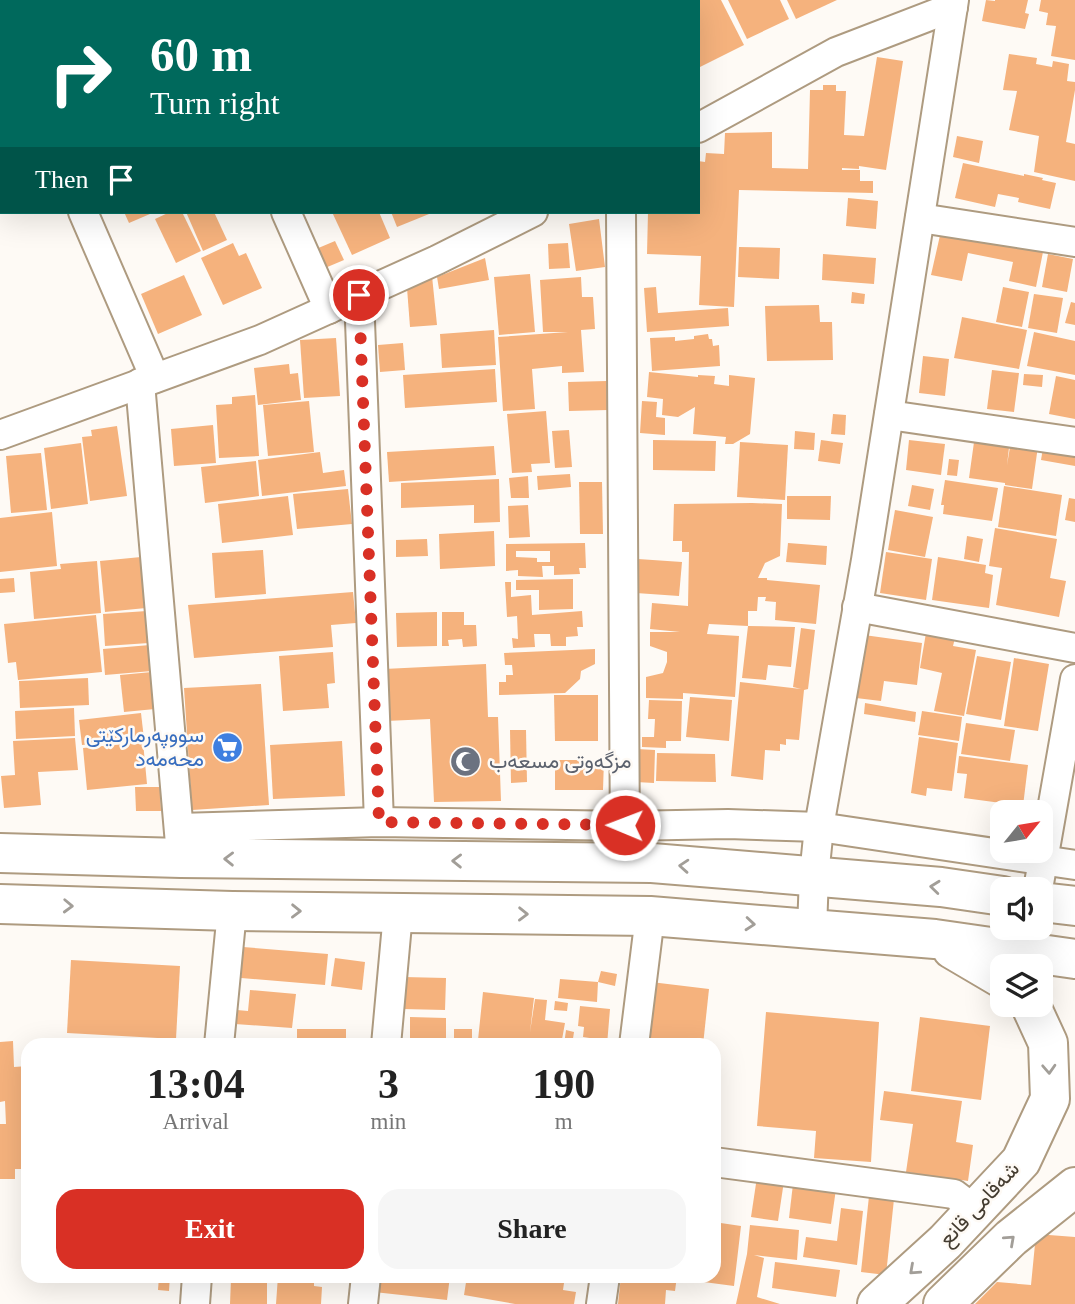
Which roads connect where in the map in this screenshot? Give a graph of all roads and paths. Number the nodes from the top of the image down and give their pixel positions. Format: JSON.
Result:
{"nodes":[{"id":1,"x":954,"y":4,"type":"edge"},
{"id":2,"x":700,"y":127,"type":"edge"},
{"id":3,"x":84,"y":214,"type":"edge"},
{"id":4,"x":287,"y":214,"type":"edge"},
{"id":5,"x":524,"y":214,"type":"edge"},
{"id":6,"x":621,"y":214,"type":"edge"},
{"id":7,"x":920,"y":218,"type":"junction"},
{"id":8,"x":490,"y":222,"type":"edge"},
{"id":9,"x":1075,"y":242,"type":"edge"},
{"id":10,"x":359,"y":295,"type":"junction"},
{"id":11,"x":329,"y":309,"type":"junction"},
{"id":12,"x":148,"y":380,"type":"junction"},
{"id":13,"x":889,"y":415,"type":"junction"},
{"id":14,"x":4,"y":426,"type":"edge"},
{"id":15,"x":1075,"y":442,"type":"edge"},
{"id":16,"x":858,"y":607,"type":"junction"},
{"id":17,"x":1075,"y":648,"type":"edge"},
{"id":18,"x":1075,"y":679,"type":"edge"},
{"id":19,"x":1054,"y":800,"type":"edge"},
{"id":20,"x":379,"y":822,"type":"junction"},
{"id":21,"x":625,"y":825,"type":"junction"},
{"id":22,"x":819,"y":827,"type":"junction"},
{"id":23,"x":180,"y":843,"type":"junction"},
{"id":24,"x":990,"y":852,"type":"edge"},
{"id":25,"x":0,"y":853,"type":"edge"},
{"id":26,"x":1054,"y":862,"type":"edge"},
{"id":27,"x":625,"y":863,"type":"junction"},
{"id":28,"x":1075,"y":865,"type":"edge"},
{"id":29,"x":814,"y":876,"type":"junction"},
{"id":30,"x":990,"y":894,"type":"edge"},
{"id":31,"x":1053,"y":903,"type":"edge"},
{"id":32,"x":0,"y":904,"type":"edge"},
{"id":33,"x":1075,"y":906,"type":"edge"},
{"id":34,"x":232,"y":911,"type":"junction"},
{"id":35,"x":398,"y":913,"type":"junction"},
{"id":36,"x":650,"y":916,"type":"junction"},
{"id":37,"x":812,"y":929,"type":"junction"},
{"id":38,"x":935,"y":939,"type":"junction"},
{"id":39,"x":1075,"y":959,"type":"edge"},
{"id":40,"x":990,"y":971,"type":"edge"},
{"id":41,"x":1036,"y":1017,"type":"edge"},
{"id":42,"x":220,"y":1038,"type":"edge"},
{"id":43,"x":387,"y":1038,"type":"edge"},
{"id":44,"x":635,"y":1038,"type":"edge"},
{"id":45,"x":721,"y":1163,"type":"edge"},
{"id":46,"x":1075,"y":1187,"type":"edge"},
{"id":47,"x":975,"y":1210,"type":"junction"},
{"id":48,"x":945,"y":1242,"type":"junction"},
{"id":49,"x":973,"y":1275,"type":"junction"},
{"id":50,"x":196,"y":1283,"type":"edge"},
{"id":51,"x":365,"y":1283,"type":"edge"},
{"id":52,"x":604,"y":1283,"type":"edge"},
{"id":53,"x":195,"y":1304,"type":"edge"},
{"id":54,"x":363,"y":1304,"type":"edge"},
{"id":55,"x":601,"y":1304,"type":"edge"},
{"id":56,"x":877,"y":1304,"type":"edge"},
{"id":57,"x":943,"y":1304,"type":"edge"}],
"edges":[{"from":1,"to":2,"type":"street"},
{"from":1,"to":7,"type":"street"},
{"from":3,"to":12,"type":"street"},
{"from":4,"to":11,"type":"street"},
{"from":5,"to":8,"type":"street"},
{"from":6,"to":21,"type":"street"},
{"from":7,"to":9,"type":"street"},
{"from":7,"to":13,"type":"street"},
{"from":8,"to":10,"type":"street"},
{"from":10,"to":11,"type":"street"},
{"from":10,"to":20,"type":"street"},
{"from":11,"to":12,"type":"street"},
{"from":12,"to":14,"type":"street"},
{"from":12,"to":23,"type":"street"},
{"from":13,"to":15,"type":"street"},
{"from":13,"to":16,"type":"street"},
{"from":16,"to":17,"type":"street"},
{"from":16,"to":22,"type":"street"},
{"from":18,"to":19,"type":"street"},
{"from":20,"to":21,"type":"street"},
{"from":20,"to":23,"type":"street"},
{"from":21,"to":22,"type":"street"},
{"from":21,"to":27,"type":"street"},
{"from":22,"to":24,"type":"street"},
{"from":22,"to":29,"type":"street"},
{"from":23,"to":25,"type":"main road"},
{"from":27,"to":23,"type":"main road","one_way":true},
{"from":26,"to":28,"type":"street"},
{"from":29,"to":27,"type":"main road","one_way":true},
{"from":30,"to":29,"type":"main road","one_way":true},
{"from":29,"to":37,"type":"street"},
{"from":31,"to":33,"type":"main road"},
{"from":32,"to":34,"type":"main road","one_way":true},
{"from":34,"to":35,"type":"main road","one_way":true},
{"from":34,"to":42,"type":"street"},
{"from":35,"to":36,"type":"main road","one_way":true},
{"from":35,"to":43,"type":"street"},
{"from":36,"to":37,"type":"main road","one_way":true},
{"from":36,"to":44,"type":"street"},
{"from":37,"to":38,"type":"main road"},
{"from":38,"to":39,"type":"main road"},
{"from":38,"to":40,"type":"main road"},
{"from":41,"to":47,"type":"main road","name":"شەقامی قانع","one_way":true},
{"from":45,"to":47,"type":"street"},
{"from":49,"to":46,"type":"main road","name":"شەقامی قانع","one_way":true},
{"from":47,"to":48,"type":"main road","name":"شەقامی قانع"},
{"from":48,"to":49,"type":"main road"},
{"from":48,"to":56,"type":"main road","name":"شەقامی قانع","one_way":true},
{"from":49,"to":57,"type":"main road","name":"شەقامی قانع"},
{"from":50,"to":53,"type":"street"},
{"from":51,"to":54,"type":"street"},
{"from":52,"to":55,"type":"street"}]}
